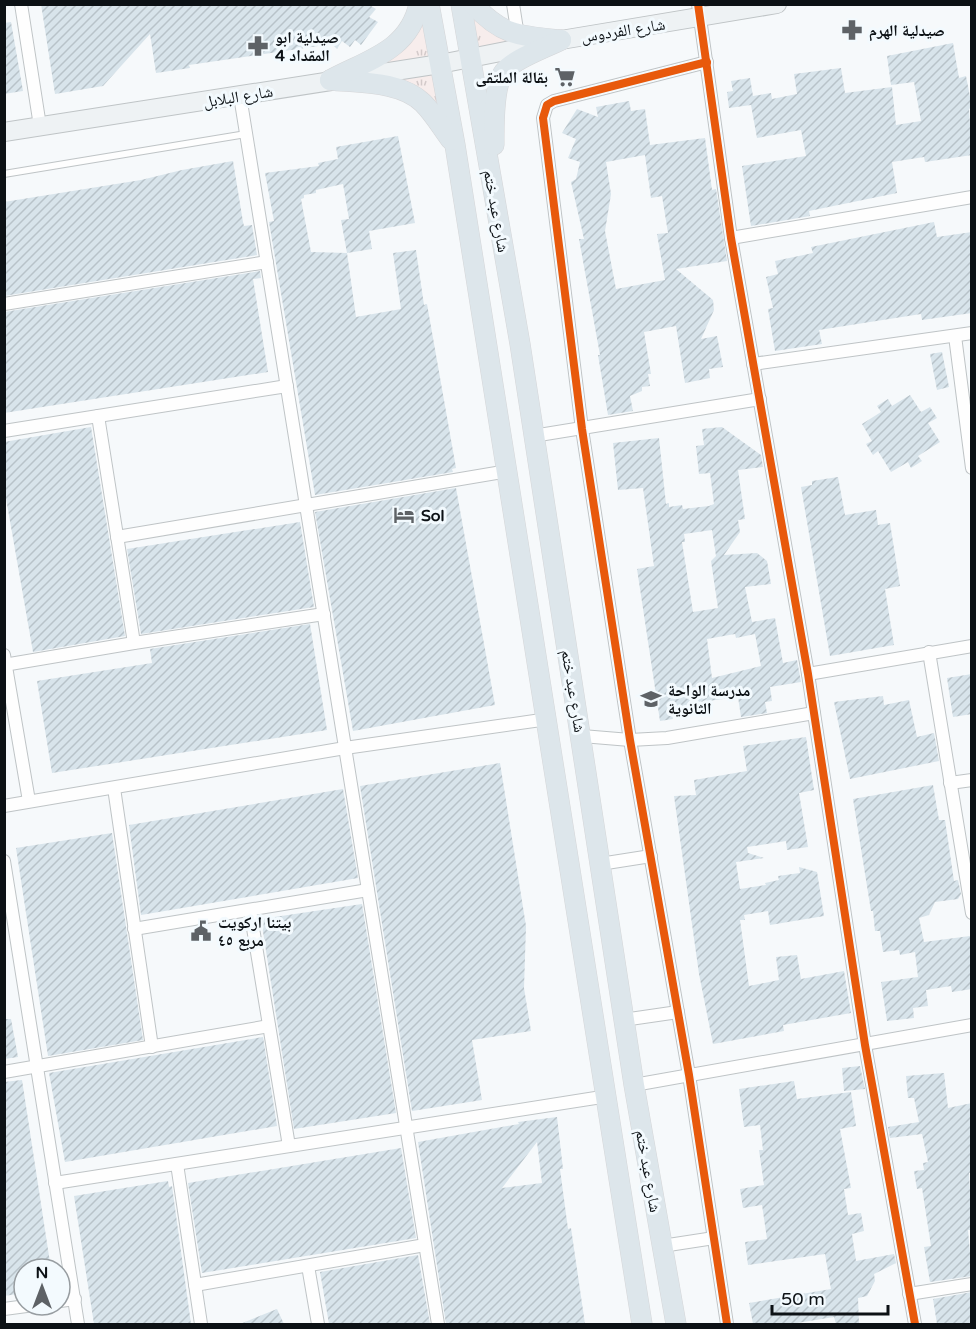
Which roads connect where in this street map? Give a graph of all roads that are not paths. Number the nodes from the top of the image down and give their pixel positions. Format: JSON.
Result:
{"nodes":[{"id":1,"x":21,"y":4,"type":"edge"},
{"id":2,"x":419,"y":4,"type":"edge"},
{"id":3,"x":429,"y":4,"type":"edge"},
{"id":4,"x":460,"y":4,"type":"edge"},
{"id":5,"x":473,"y":4,"type":"edge"},
{"id":6,"x":513,"y":4,"type":"edge"},
{"id":7,"x":777,"y":4,"type":"edge"},
{"id":8,"x":699,"y":11,"type":"edge"},
{"id":9,"x":518,"y":36,"type":"junction"},
{"id":10,"x":561,"y":40,"type":"junction"},
{"id":11,"x":470,"y":58,"type":"junction"},
{"id":12,"x":707,"y":62,"type":"junction"},
{"id":13,"x":440,"y":64,"type":"junction"},
{"id":14,"x":330,"y":80,"type":"junction"},
{"id":15,"x":240,"y":96,"type":"junction"},
{"id":16,"x":40,"y":126,"type":"junction"},
{"id":17,"x":4,"y":132,"type":"edge"},
{"id":18,"x":247,"y":134,"type":"junction"},
{"id":19,"x":455,"y":145,"type":"junction"},
{"id":20,"x":4,"y":174,"type":"edge"},
{"id":21,"x":492,"y":187,"type":"junction"},
{"id":22,"x":972,"y":197,"type":"edge"},
{"id":23,"x":731,"y":238,"type":"junction"},
{"id":24,"x":267,"y":262,"type":"junction"},
{"id":25,"x":4,"y":304,"type":"edge"},
{"id":26,"x":972,"y":333,"type":"edge"},
{"id":27,"x":955,"y":336,"type":"junction"},
{"id":28,"x":753,"y":364,"type":"junction"},
{"id":29,"x":287,"y":386,"type":"junction"},
{"id":30,"x":760,"y":399,"type":"junction"},
{"id":31,"x":98,"y":416,"type":"junction"},
{"id":32,"x":582,"y":429,"type":"junction"},
{"id":33,"x":4,"y":431,"type":"edge"},
{"id":34,"x":533,"y":436,"type":"junction"},
{"id":35,"x":972,"y":468,"type":"edge"},
{"id":36,"x":508,"y":471,"type":"junction"},
{"id":37,"x":306,"y":505,"type":"junction"},
{"id":38,"x":117,"y":537,"type":"junction"},
{"id":39,"x":324,"y":614,"type":"junction"},
{"id":40,"x":134,"y":643,"type":"junction"},
{"id":41,"x":972,"y":646,"type":"edge"},
{"id":42,"x":928,"y":652,"type":"junction"},
{"id":43,"x":5,"y":662,"type":"edge"},
{"id":44,"x":808,"y":674,"type":"junction"},
{"id":45,"x":814,"y":713,"type":"junction"},
{"id":46,"x":548,"y":719,"type":"junction"},
{"id":47,"x":582,"y":736,"type":"junction"},
{"id":48,"x":630,"y":740,"type":"junction"},
{"id":49,"x":345,"y":748,"type":"junction"},
{"id":50,"x":972,"y":780,"type":"edge"},
{"id":51,"x":950,"y":783,"type":"junction"},
{"id":52,"x":114,"y":788,"type":"junction"},
{"id":53,"x":29,"y":801,"type":"junction"},
{"id":54,"x":4,"y":806,"type":"edge"},
{"id":55,"x":651,"y":856,"type":"junction"},
{"id":56,"x":4,"y":861,"type":"edge"},
{"id":57,"x":600,"y":864,"type":"junction"},
{"id":58,"x":368,"y":890,"type":"junction"},
{"id":59,"x":250,"y":910,"type":"junction"},
{"id":60,"x":972,"y":913,"type":"edge"},
{"id":61,"x":134,"y":929,"type":"junction"},
{"id":62,"x":17,"y":944,"type":"junction"},
{"id":63,"x":4,"y":946,"type":"edge"},
{"id":64,"x":678,"y":1012,"type":"junction"},
{"id":65,"x":623,"y":1020,"type":"junction"},
{"id":66,"x":972,"y":1025,"type":"edge"},
{"id":67,"x":270,"y":1026,"type":"junction"},
{"id":68,"x":865,"y":1045,"type":"junction"},
{"id":69,"x":152,"y":1047,"type":"junction"},
{"id":70,"x":37,"y":1067,"type":"junction"},
{"id":71,"x":4,"y":1072,"type":"edge"},
{"id":72,"x":689,"y":1075,"type":"junction"},
{"id":73,"x":634,"y":1085,"type":"junction"},
{"id":74,"x":608,"y":1096,"type":"junction"},
{"id":75,"x":406,"y":1128,"type":"junction"},
{"id":76,"x":289,"y":1146,"type":"junction"},
{"id":77,"x":177,"y":1164,"type":"junction"},
{"id":78,"x":55,"y":1183,"type":"junction"},
{"id":79,"x":714,"y":1238,"type":"junction"},
{"id":80,"x":425,"y":1245,"type":"junction"},
{"id":81,"x":662,"y":1246,"type":"junction"},
{"id":82,"x":308,"y":1266,"type":"junction"},
{"id":83,"x":972,"y":1284,"type":"edge"},
{"id":84,"x":195,"y":1286,"type":"junction"},
{"id":85,"x":909,"y":1294,"type":"junction"},
{"id":86,"x":72,"y":1299,"type":"edge"},
{"id":87,"x":75,"y":1299,"type":"junction"},
{"id":88,"x":674,"y":1316,"type":"edge"},
{"id":89,"x":641,"y":1317,"type":"edge"},
{"id":90,"x":78,"y":1324,"type":"edge"},
{"id":91,"x":201,"y":1324,"type":"edge"},
{"id":92,"x":318,"y":1324,"type":"edge"},
{"id":93,"x":438,"y":1324,"type":"edge"},
{"id":94,"x":727,"y":1324,"type":"edge"},
{"id":95,"x":915,"y":1324,"type":"edge"}],
"edges":[{"from":1,"to":16,"type":"street"},
{"from":2,"to":14,"type":"main road"},
{"from":3,"to":13,"type":"main road","name":"شارع عبد ختم"},
{"from":4,"to":11,"type":"main road","name":"شارع عبد ختم"},
{"from":5,"to":9,"type":"main road"},
{"from":6,"to":9,"type":"street"},
{"from":7,"to":8,"type":"street","name":"شارع الفردوس"},
{"from":8,"to":10,"type":"street","name":"شارع الفردوس"},
{"from":8,"to":12,"type":"street"},
{"from":9,"to":10,"type":"main road"},
{"from":10,"to":11,"type":"street","name":"شارع الفردوس"},
{"from":10,"to":21,"type":"main road"},
{"from":11,"to":13,"type":"street","name":"شارع البلابل"},
{"from":11,"to":21,"type":"main road","name":"شارع عبد ختم"},
{"from":12,"to":23,"type":"street"},
{"from":12,"to":32,"type":"street"},
{"from":13,"to":14,"type":"street","name":"شارع البلابل"},
{"from":13,"to":19,"type":"main road","name":"شارع عبد ختم"},
{"from":14,"to":15,"type":"street","name":"شارع البلابل"},
{"from":14,"to":19,"type":"main road"},
{"from":15,"to":16,"type":"street","name":"شارع البلابل"},
{"from":15,"to":18,"type":"street"},
{"from":16,"to":17,"type":"street","name":"شارع البلابل"},
{"from":18,"to":20,"type":"lane"},
{"from":18,"to":24,"type":"street"},
{"from":19,"to":36,"type":"main road","name":"شارع عبد ختم"},
{"from":21,"to":34,"type":"main road","name":"شارع عبد ختم"},
{"from":22,"to":23,"type":"street"},
{"from":23,"to":28,"type":"street"},
{"from":24,"to":25,"type":"street"},
{"from":24,"to":29,"type":"street"},
{"from":26,"to":27,"type":"street"},
{"from":27,"to":28,"type":"street"},
{"from":27,"to":35,"type":"street"},
{"from":28,"to":30,"type":"street"},
{"from":29,"to":31,"type":"street"},
{"from":29,"to":37,"type":"street"},
{"from":30,"to":32,"type":"street"},
{"from":30,"to":44,"type":"street"},
{"from":31,"to":33,"type":"street"},
{"from":31,"to":38,"type":"street"},
{"from":32,"to":34,"type":"street"},
{"from":32,"to":48,"type":"street"},
{"from":34,"to":47,"type":"main road","name":"شارع عبد ختم"},
{"from":36,"to":37,"type":"street"},
{"from":36,"to":46,"type":"main road","name":"شارع عبد ختم"},
{"from":37,"to":38,"type":"street"},
{"from":37,"to":39,"type":"street"},
{"from":38,"to":40,"type":"street"},
{"from":39,"to":40,"type":"street"},
{"from":39,"to":49,"type":"street"},
{"from":40,"to":43,"type":"street"},
{"from":41,"to":42,"type":"street"},
{"from":42,"to":44,"type":"street"},
{"from":42,"to":51,"type":"street"},
{"from":43,"to":53,"type":"street"},
{"from":44,"to":45,"type":"street"},
{"from":45,"to":48,"type":"street"},
{"from":45,"to":68,"type":"street"},
{"from":46,"to":49,"type":"street"},
{"from":46,"to":74,"type":"main road","name":"شارع عبد ختم"},
{"from":47,"to":48,"type":"street"},
{"from":47,"to":57,"type":"main road","name":"شارع عبد ختم"},
{"from":48,"to":55,"type":"street"},
{"from":49,"to":52,"type":"street"},
{"from":49,"to":58,"type":"street"},
{"from":50,"to":51,"type":"street"},
{"from":51,"to":60,"type":"street"},
{"from":52,"to":53,"type":"street"},
{"from":52,"to":61,"type":"street"},
{"from":53,"to":54,"type":"street"},
{"from":55,"to":57,"type":"street"},
{"from":55,"to":64,"type":"street"},
{"from":56,"to":62,"type":"street"},
{"from":57,"to":65,"type":"main road","name":"شارع عبد ختم"},
{"from":58,"to":59,"type":"street"},
{"from":58,"to":75,"type":"street"},
{"from":59,"to":61,"type":"street"},
{"from":59,"to":67,"type":"street"},
{"from":61,"to":69,"type":"street"},
{"from":62,"to":63,"type":"street"},
{"from":62,"to":70,"type":"street"},
{"from":64,"to":65,"type":"street"},
{"from":64,"to":72,"type":"street"},
{"from":65,"to":73,"type":"main road","name":"شارع عبد ختم"},
{"from":66,"to":68,"type":"street"},
{"from":67,"to":69,"type":"street"},
{"from":67,"to":76,"type":"street"},
{"from":68,"to":72,"type":"street"},
{"from":68,"to":85,"type":"street"},
{"from":69,"to":70,"type":"street"},
{"from":70,"to":71,"type":"street"},
{"from":70,"to":78,"type":"street"},
{"from":72,"to":73,"type":"street"},
{"from":72,"to":79,"type":"street"},
{"from":73,"to":81,"type":"main road","name":"شارع عبد ختم"},
{"from":74,"to":75,"type":"street"},
{"from":74,"to":89,"type":"main road","name":"شارع عبد ختم"},
{"from":75,"to":76,"type":"street"},
{"from":75,"to":80,"type":"street"},
{"from":76,"to":77,"type":"street"},
{"from":77,"to":78,"type":"street"},
{"from":77,"to":84,"type":"street"},
{"from":78,"to":87,"type":"street"},
{"from":79,"to":81,"type":"street"},
{"from":79,"to":94,"type":"street"},
{"from":80,"to":82,"type":"street"},
{"from":80,"to":93,"type":"street"},
{"from":81,"to":88,"type":"main road","name":"شارع عبد ختم"},
{"from":82,"to":84,"type":"street"},
{"from":82,"to":92,"type":"street"},
{"from":83,"to":85,"type":"street"},
{"from":84,"to":91,"type":"street"},
{"from":85,"to":95,"type":"street"},
{"from":86,"to":87,"type":"street"},
{"from":87,"to":90,"type":"street"},
{"from":88,"to":89,"type":"main road"}]}
